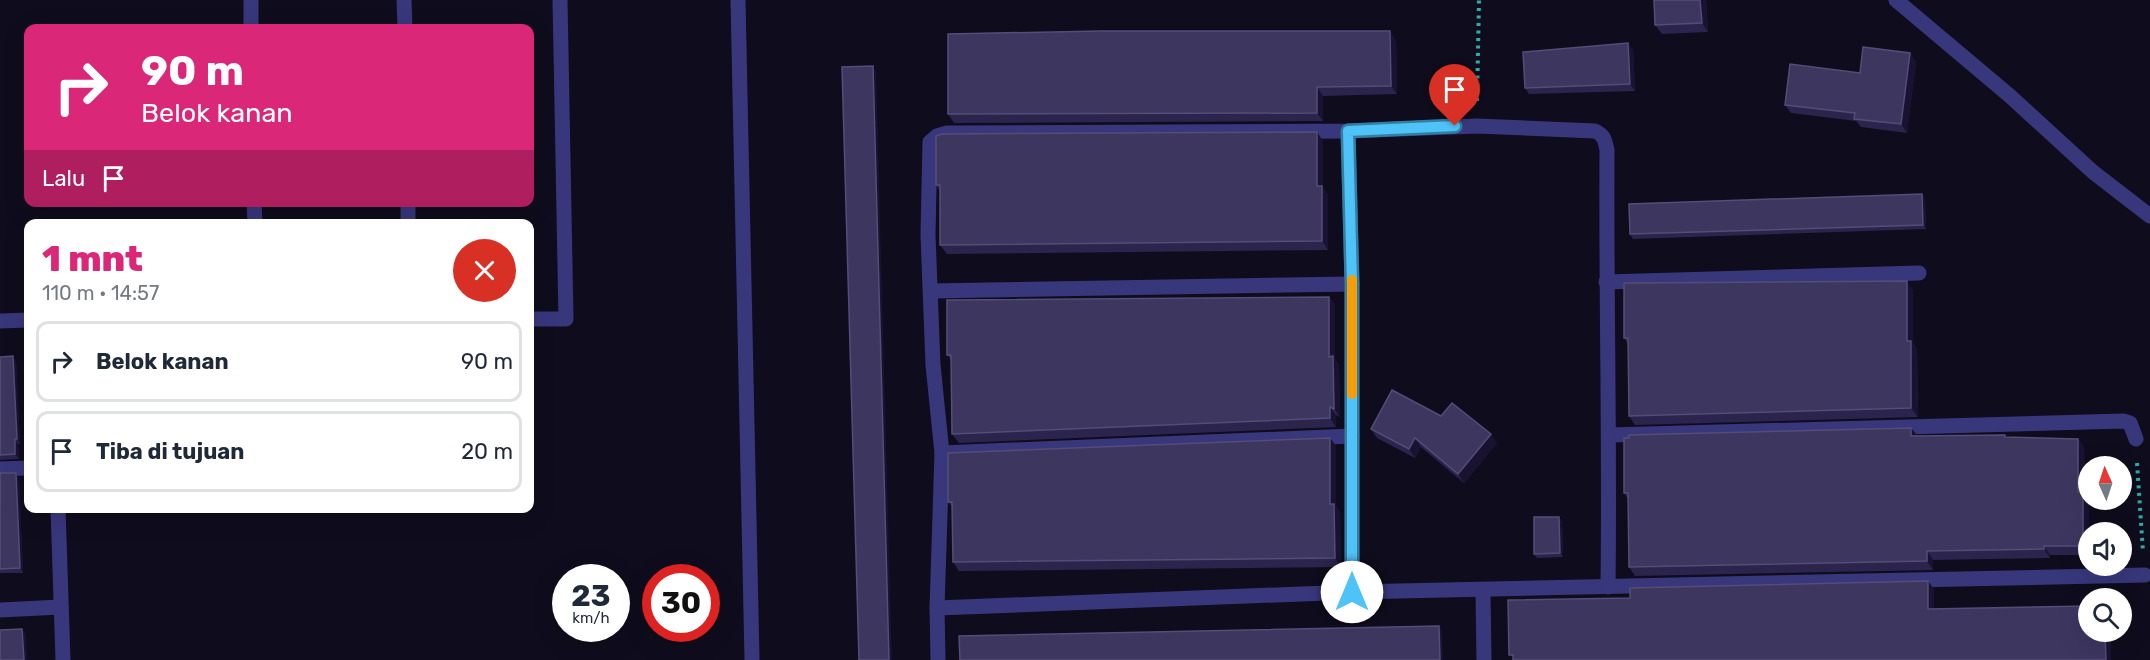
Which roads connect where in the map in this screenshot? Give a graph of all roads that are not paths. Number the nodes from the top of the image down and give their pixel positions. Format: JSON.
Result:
{"nodes":[{"id":1,"x":250,"y":0,"type":"edge"},
{"id":2,"x":404,"y":0,"type":"edge"},
{"id":3,"x":560,"y":0,"type":"edge"},
{"id":4,"x":738,"y":0,"type":"edge"},
{"id":5,"x":1896,"y":0,"type":"edge"},
{"id":6,"x":251,"y":24,"type":"edge"},
{"id":7,"x":405,"y":24,"type":"edge"},
{"id":8,"x":1348,"y":131,"type":"junction"},
{"id":9,"x":2150,"y":216,"type":"edge"},
{"id":10,"x":1919,"y":273,"type":"dead end"},
{"id":11,"x":1606,"y":282,"type":"junction"},
{"id":12,"x":1352,"y":284,"type":"junction"},
{"id":13,"x":932,"y":291,"type":"junction"},
{"id":14,"x":534,"y":319,"type":"edge"},
{"id":15,"x":24,"y":320,"type":"edge"},
{"id":16,"x":0,"y":321,"type":"edge"},
{"id":17,"x":1610,"y":435,"type":"junction"},
{"id":18,"x":1352,"y":436,"type":"junction"},
{"id":19,"x":2136,"y":439,"type":"road end"},
{"id":20,"x":942,"y":453,"type":"junction"},
{"id":21,"x":24,"y":468,"type":"edge"},
{"id":22,"x":0,"y":469,"type":"edge"},
{"id":23,"x":58,"y":513,"type":"edge"},
{"id":24,"x":2145,"y":575,"type":"road end"},
{"id":25,"x":1608,"y":587,"type":"junction"},
{"id":26,"x":1483,"y":591,"type":"junction"},
{"id":27,"x":1352,"y":592,"type":"junction"},
{"id":28,"x":61,"y":607,"type":"junction"},
{"id":29,"x":937,"y":608,"type":"junction"},
{"id":30,"x":0,"y":610,"type":"edge"},
{"id":31,"x":63,"y":660,"type":"edge"},
{"id":32,"x":752,"y":660,"type":"edge"},
{"id":33,"x":938,"y":660,"type":"edge"},
{"id":34,"x":1484,"y":660,"type":"edge"}],
"edges":[{"from":1,"to":6,"type":"street"},
{"from":2,"to":7,"type":"street"},
{"from":3,"to":14,"type":"street"},
{"from":4,"to":32,"type":"street"},
{"from":5,"to":9,"type":"street"},
{"from":8,"to":11,"type":"street"},
{"from":8,"to":12,"type":"street"},
{"from":8,"to":13,"type":"street"},
{"from":10,"to":11,"type":"street"},
{"from":11,"to":17,"type":"street"},
{"from":12,"to":13,"type":"street"},
{"from":12,"to":18,"type":"street"},
{"from":13,"to":20,"type":"street"},
{"from":15,"to":16,"type":"street"},
{"from":17,"to":19,"type":"street"},
{"from":17,"to":25,"type":"street"},
{"from":18,"to":20,"type":"street"},
{"from":18,"to":27,"type":"street"},
{"from":20,"to":29,"type":"street"},
{"from":21,"to":22,"type":"street"},
{"from":23,"to":28,"type":"street"},
{"from":24,"to":25,"type":"street"},
{"from":25,"to":26,"type":"street"},
{"from":26,"to":27,"type":"street"},
{"from":26,"to":34,"type":"street"},
{"from":27,"to":29,"type":"street"},
{"from":28,"to":30,"type":"street"},
{"from":28,"to":31,"type":"street"},
{"from":29,"to":33,"type":"street"}]}
